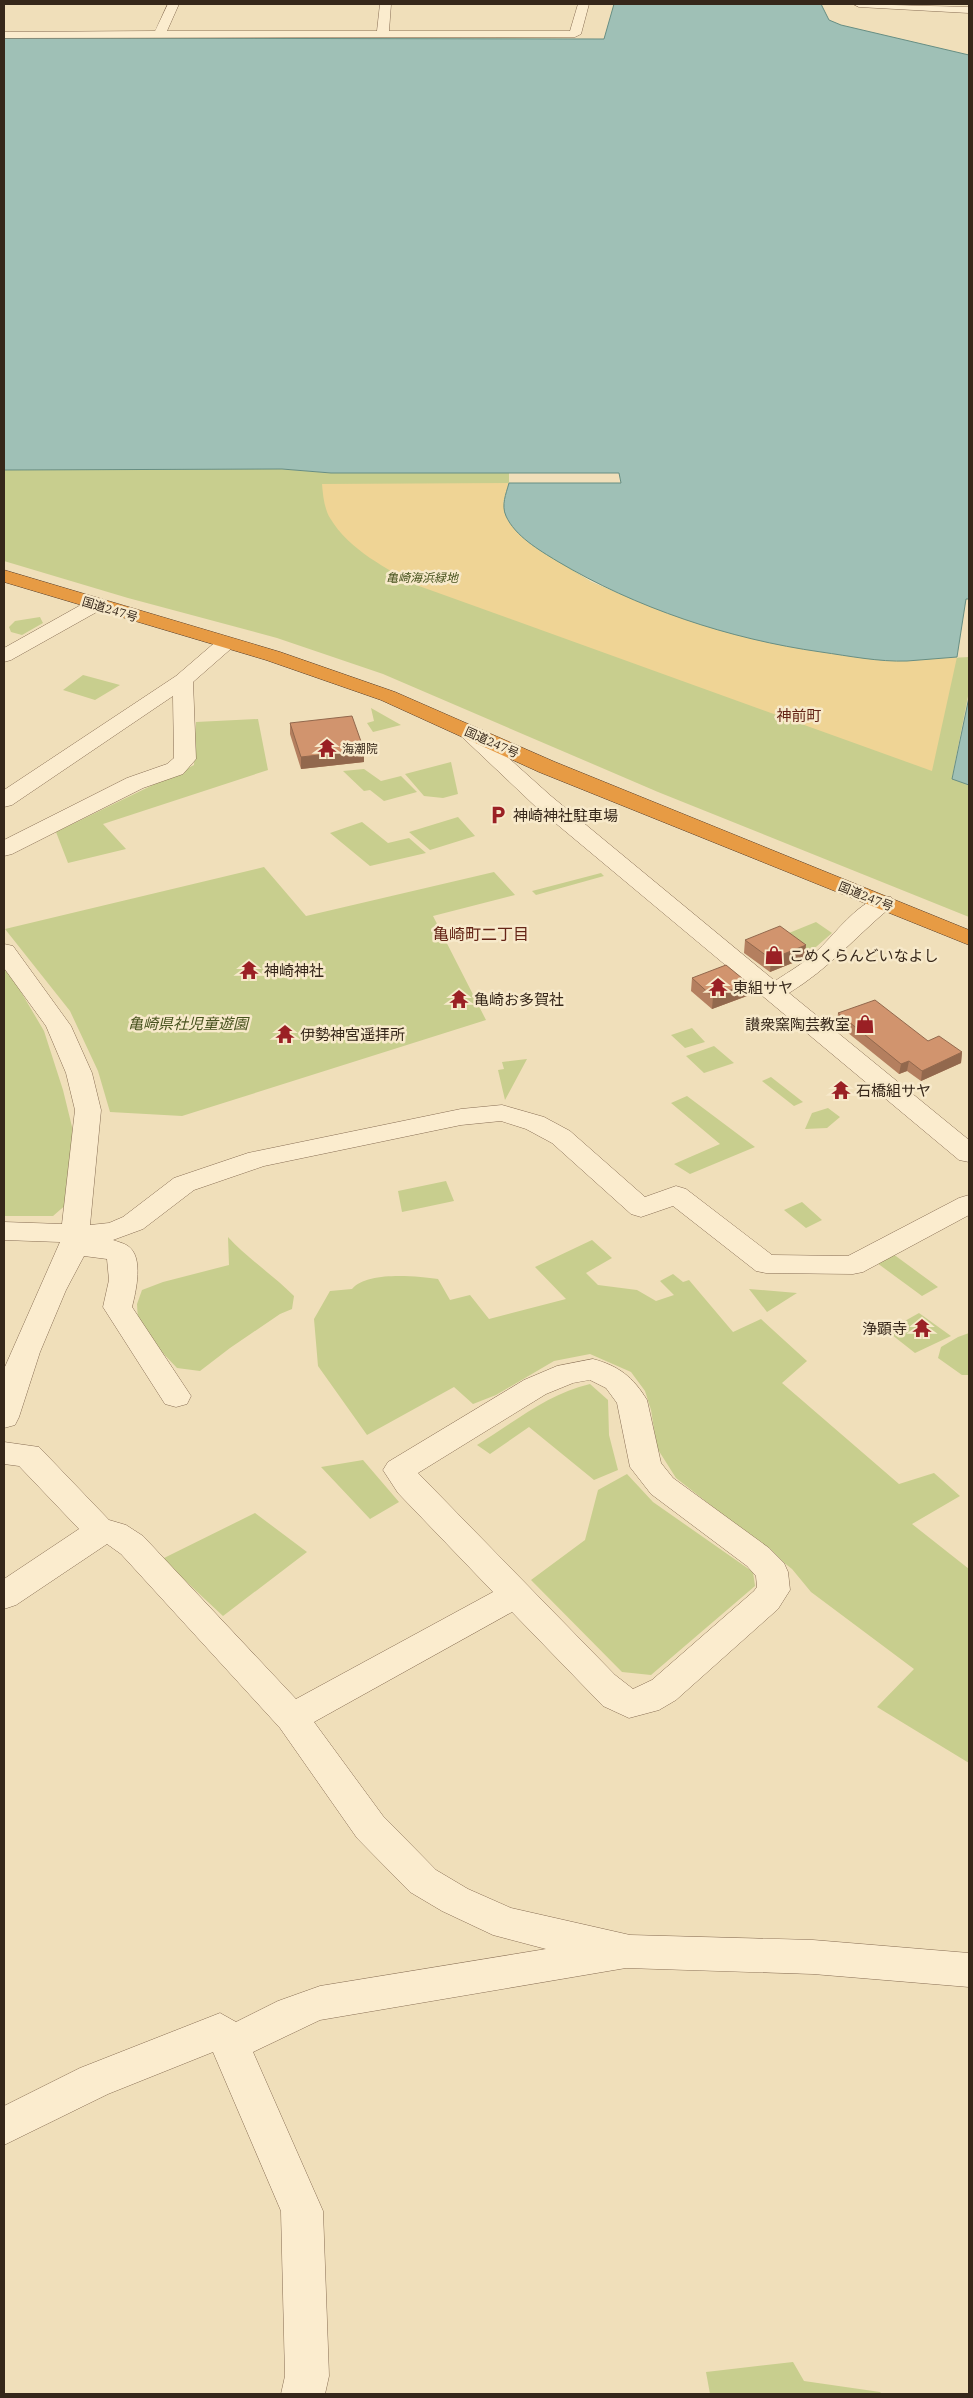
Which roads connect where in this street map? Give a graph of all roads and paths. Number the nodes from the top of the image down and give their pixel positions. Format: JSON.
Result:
{"nodes":[{"id":1,"x":173,"y":4,"type":"edge"},
{"id":2,"x":386,"y":4,"type":"edge"},
{"id":3,"x":582,"y":4,"type":"edge"},
{"id":4,"x":858,"y":4,"type":"edge"},
{"id":5,"x":969,"y":10,"type":"edge"},
{"id":6,"x":160,"y":34,"type":"junction"},
{"id":7,"x":383,"y":34,"type":"junction"},
{"id":8,"x":4,"y":35,"type":"edge"},
{"id":9,"x":4,"y":576,"type":"edge"},
{"id":10,"x":96,"y":605,"type":"junction"},
{"id":11,"x":226,"y":643,"type":"junction"},
{"id":12,"x":4,"y":656,"type":"edge"},
{"id":13,"x":183,"y":680,"type":"junction"},
{"id":14,"x":467,"y":731,"type":"junction"},
{"id":15,"x":4,"y":800,"type":"edge"},
{"id":16,"x":4,"y":849,"type":"edge"},
{"id":17,"x":883,"y":902,"type":"junction"},
{"id":18,"x":969,"y":938,"type":"edge"},
{"id":19,"x":4,"y":951,"type":"edge"},
{"id":20,"x":773,"y":992,"type":"junction"},
{"id":21,"x":969,"y":1154,"type":"edge"},
{"id":22,"x":969,"y":1204,"type":"edge"},
{"id":23,"x":4,"y":1231,"type":"edge"},
{"id":24,"x":75,"y":1238,"type":"junction"},
{"id":25,"x":176,"y":1396,"type":"dead end"},
{"id":26,"x":4,"y":1417,"type":"edge"},
{"id":27,"x":4,"y":1453,"type":"edge"},
{"id":28,"x":100,"y":1531,"type":"junction"},
{"id":29,"x":515,"y":1595,"type":"junction"},
{"id":30,"x":4,"y":1596,"type":"edge"},
{"id":31,"x":292,"y":1718,"type":"junction"},
{"id":32,"x":630,"y":1952,"type":"junction"},
{"id":33,"x":969,"y":1970,"type":"edge"},
{"id":34,"x":230,"y":2044,"type":"junction"},
{"id":35,"x":4,"y":2126,"type":"edge"},
{"id":36,"x":303,"y":2394,"type":"edge"}],
"edges":[{"from":1,"to":6,"type":"street"},
{"from":2,"to":7,"type":"street"},
{"from":3,"to":7,"type":"street"},
{"from":4,"to":5,"type":"street"},
{"from":6,"to":7,"type":"street"},
{"from":6,"to":8,"type":"street"},
{"from":9,"to":10,"type":"highway","name":"国道247号"},
{"from":10,"to":11,"type":"highway","name":"国道247号"},
{"from":10,"to":12,"type":"street"},
{"from":11,"to":13,"type":"street"},
{"from":11,"to":14,"type":"highway","name":"国道247号"},
{"from":13,"to":15,"type":"street"},
{"from":13,"to":16,"type":"street"},
{"from":14,"to":17,"type":"highway","name":"国道247号"},
{"from":14,"to":20,"type":"street"},
{"from":17,"to":18,"type":"highway","name":"国道247号"},
{"from":17,"to":20,"type":"street"},
{"from":19,"to":24,"type":"street"},
{"from":20,"to":21,"type":"street"},
{"from":22,"to":24,"type":"street"},
{"from":23,"to":24,"type":"street"},
{"from":24,"to":25,"type":"street"},
{"from":24,"to":26,"type":"street"},
{"from":27,"to":28,"type":"street"},
{"from":28,"to":30,"type":"street"},
{"from":28,"to":31,"type":"street"},
{"from":29,"to":29,"type":"street"},
{"from":29,"to":31,"type":"street"},
{"from":31,"to":32,"type":"street"},
{"from":32,"to":33,"type":"street"},
{"from":32,"to":34,"type":"street"},
{"from":34,"to":35,"type":"street"},
{"from":34,"to":36,"type":"street"}]}
